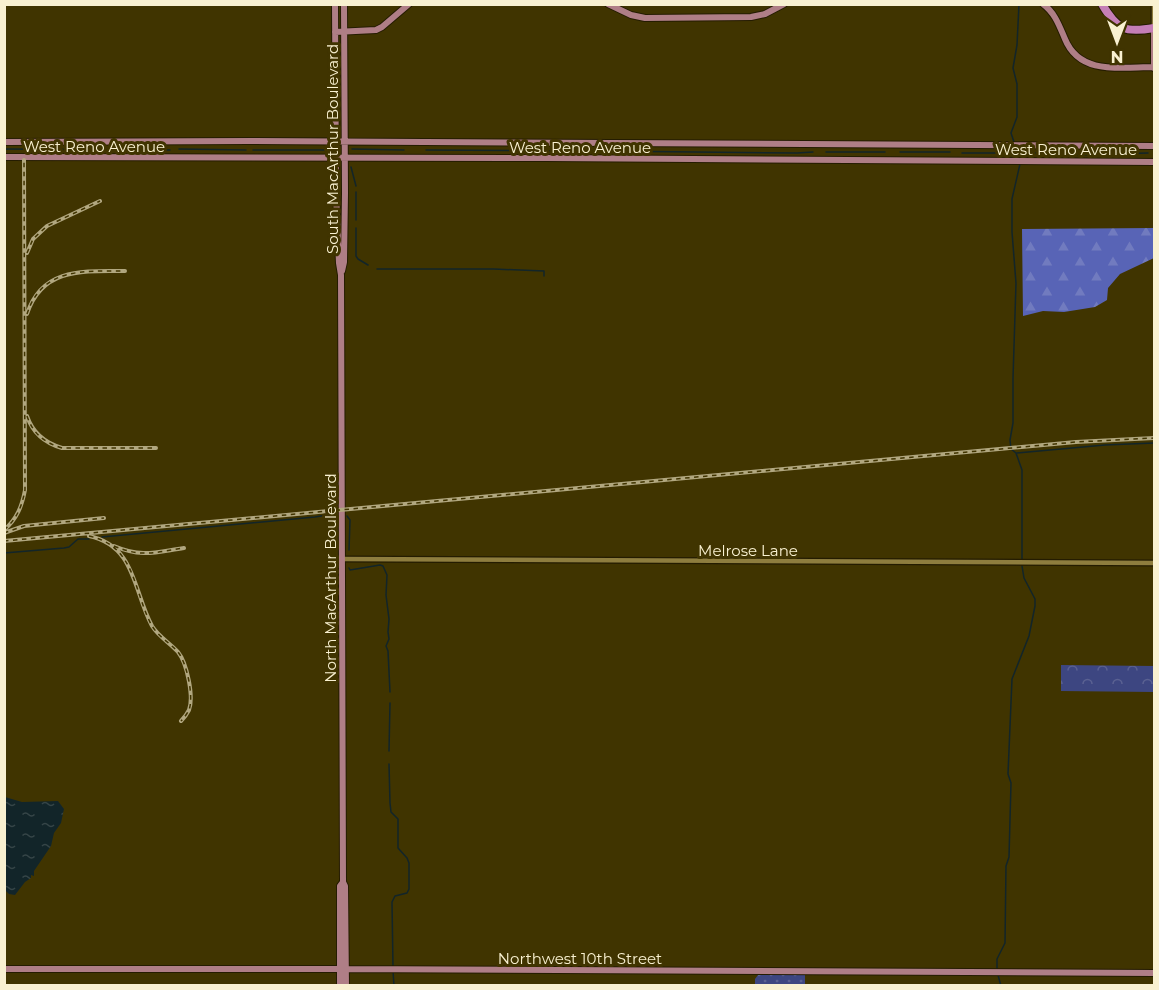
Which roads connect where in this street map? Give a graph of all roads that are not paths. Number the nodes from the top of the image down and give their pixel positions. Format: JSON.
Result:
{"nodes":[{"id":1,"x":335,"y":4,"type":"edge"},
{"id":2,"x":344,"y":4,"type":"edge"},
{"id":3,"x":409,"y":4,"type":"edge"},
{"id":4,"x":608,"y":4,"type":"edge"},
{"id":5,"x":784,"y":4,"type":"edge"},
{"id":6,"x":1043,"y":4,"type":"edge"},
{"id":7,"x":1102,"y":4,"type":"edge"},
{"id":8,"x":1107,"y":4,"type":"edge"},
{"id":9,"x":1154,"y":4,"type":"edge"},
{"id":10,"x":1154,"y":28,"type":"edge"},
{"id":11,"x":335,"y":32,"type":"junction"},
{"id":12,"x":344,"y":32,"type":"junction"},
{"id":13,"x":336,"y":67,"type":"junction"},
{"id":14,"x":1154,"y":67,"type":"edge"},
{"id":15,"x":345,"y":80,"type":"junction"},
{"id":16,"x":336,"y":87,"type":"junction"},
{"id":17,"x":345,"y":101,"type":"junction"},
{"id":18,"x":249,"y":141,"type":"junction"},
{"id":19,"x":4,"y":142,"type":"edge"},
{"id":20,"x":336,"y":142,"type":"junction"},
{"id":21,"x":345,"y":142,"type":"junction"},
{"id":22,"x":956,"y":145,"type":"junction"},
{"id":23,"x":1155,"y":146,"type":"edge"},
{"id":24,"x":249,"y":157,"type":"junction"},
{"id":25,"x":4,"y":158,"type":"edge"},
{"id":26,"x":336,"y":158,"type":"junction"},
{"id":27,"x":345,"y":158,"type":"junction"},
{"id":28,"x":955,"y":160,"type":"junction"},
{"id":29,"x":1155,"y":162,"type":"edge"},
{"id":30,"x":336,"y":195,"type":"junction"},
{"id":31,"x":345,"y":214,"type":"junction"},
{"id":32,"x":341,"y":275,"type":"junction"},
{"id":33,"x":342,"y":559,"type":"junction"},
{"id":34,"x":1155,"y":563,"type":"edge"},
{"id":35,"x":4,"y":969,"type":"edge"},
{"id":36,"x":343,"y":969,"type":"junction"},
{"id":37,"x":1155,"y":973,"type":"edge"},
{"id":38,"x":340,"y":986,"type":"edge"},
{"id":39,"x":346,"y":986,"type":"edge"}],
"edges":[{"from":1,"to":11,"type":"main road","name":"South MacArthur Boulevard"},
{"from":2,"to":12,"type":"main road","name":"South MacArthur Boulevard"},
{"from":3,"to":12,"type":"main road"},
{"from":4,"to":5,"type":"main road"},
{"from":6,"to":14,"type":"main road"},
{"from":7,"to":10,"type":"highway"},
{"from":8,"to":10,"type":"highway"},
{"from":9,"to":10,"type":"street"},
{"from":10,"to":14,"type":"main road"},
{"from":11,"to":12,"type":"main road"},
{"from":11,"to":13,"type":"main road","name":"South MacArthur Boulevard"},
{"from":12,"to":15,"type":"main road","name":"South MacArthur Boulevard"},
{"from":13,"to":15,"type":"main road"},
{"from":13,"to":16,"type":"main road","name":"South MacArthur Boulevard"},
{"from":15,"to":17,"type":"main road","name":"South MacArthur Boulevard"},
{"from":16,"to":17,"type":"main road"},
{"from":16,"to":20,"type":"main road","name":"South MacArthur Boulevard"},
{"from":17,"to":21,"type":"main road","name":"South MacArthur Boulevard"},
{"from":18,"to":19,"type":"main road","name":"West Reno Avenue"},
{"from":18,"to":20,"type":"main road","name":"West Reno Avenue"},
{"from":18,"to":24,"type":"main road"},
{"from":20,"to":21,"type":"main road","name":"West Reno Avenue"},
{"from":20,"to":26,"type":"main road","name":"South MacArthur Boulevard"},
{"from":21,"to":22,"type":"main road","name":"West Reno Avenue"},
{"from":21,"to":27,"type":"main road","name":"South MacArthur Boulevard"},
{"from":22,"to":23,"type":"main road","name":"West Reno Avenue"},
{"from":22,"to":28,"type":"main road"},
{"from":24,"to":25,"type":"main road","name":"West Reno Avenue"},
{"from":24,"to":26,"type":"main road","name":"West Reno Avenue"},
{"from":26,"to":27,"type":"main road","name":"West Reno Avenue"},
{"from":26,"to":30,"type":"main road","name":"South MacArthur Boulevard"},
{"from":27,"to":28,"type":"main road","name":"West Reno Avenue"},
{"from":27,"to":31,"type":"main road","name":"South MacArthur Boulevard"},
{"from":28,"to":29,"type":"main road","name":"West Reno Avenue"},
{"from":30,"to":31,"type":"main road"},
{"from":30,"to":32,"type":"main road","name":"South MacArthur Boulevard"},
{"from":31,"to":32,"type":"main road","name":"South MacArthur Boulevard"},
{"from":32,"to":33,"type":"main road","name":"North MacArthur Boulevard"},
{"from":33,"to":34,"type":"street","name":"Melrose Lane"},
{"from":33,"to":36,"type":"main road","name":"North MacArthur Boulevard"},
{"from":35,"to":36,"type":"main road","name":"Northwest 10th Street"},
{"from":36,"to":37,"type":"main road","name":"Northwest 10th Street"},
{"from":36,"to":38,"type":"main road","name":"North MacArthur Boulevard"},
{"from":36,"to":39,"type":"main road","name":"North MacArthur Boulevard"}]}
